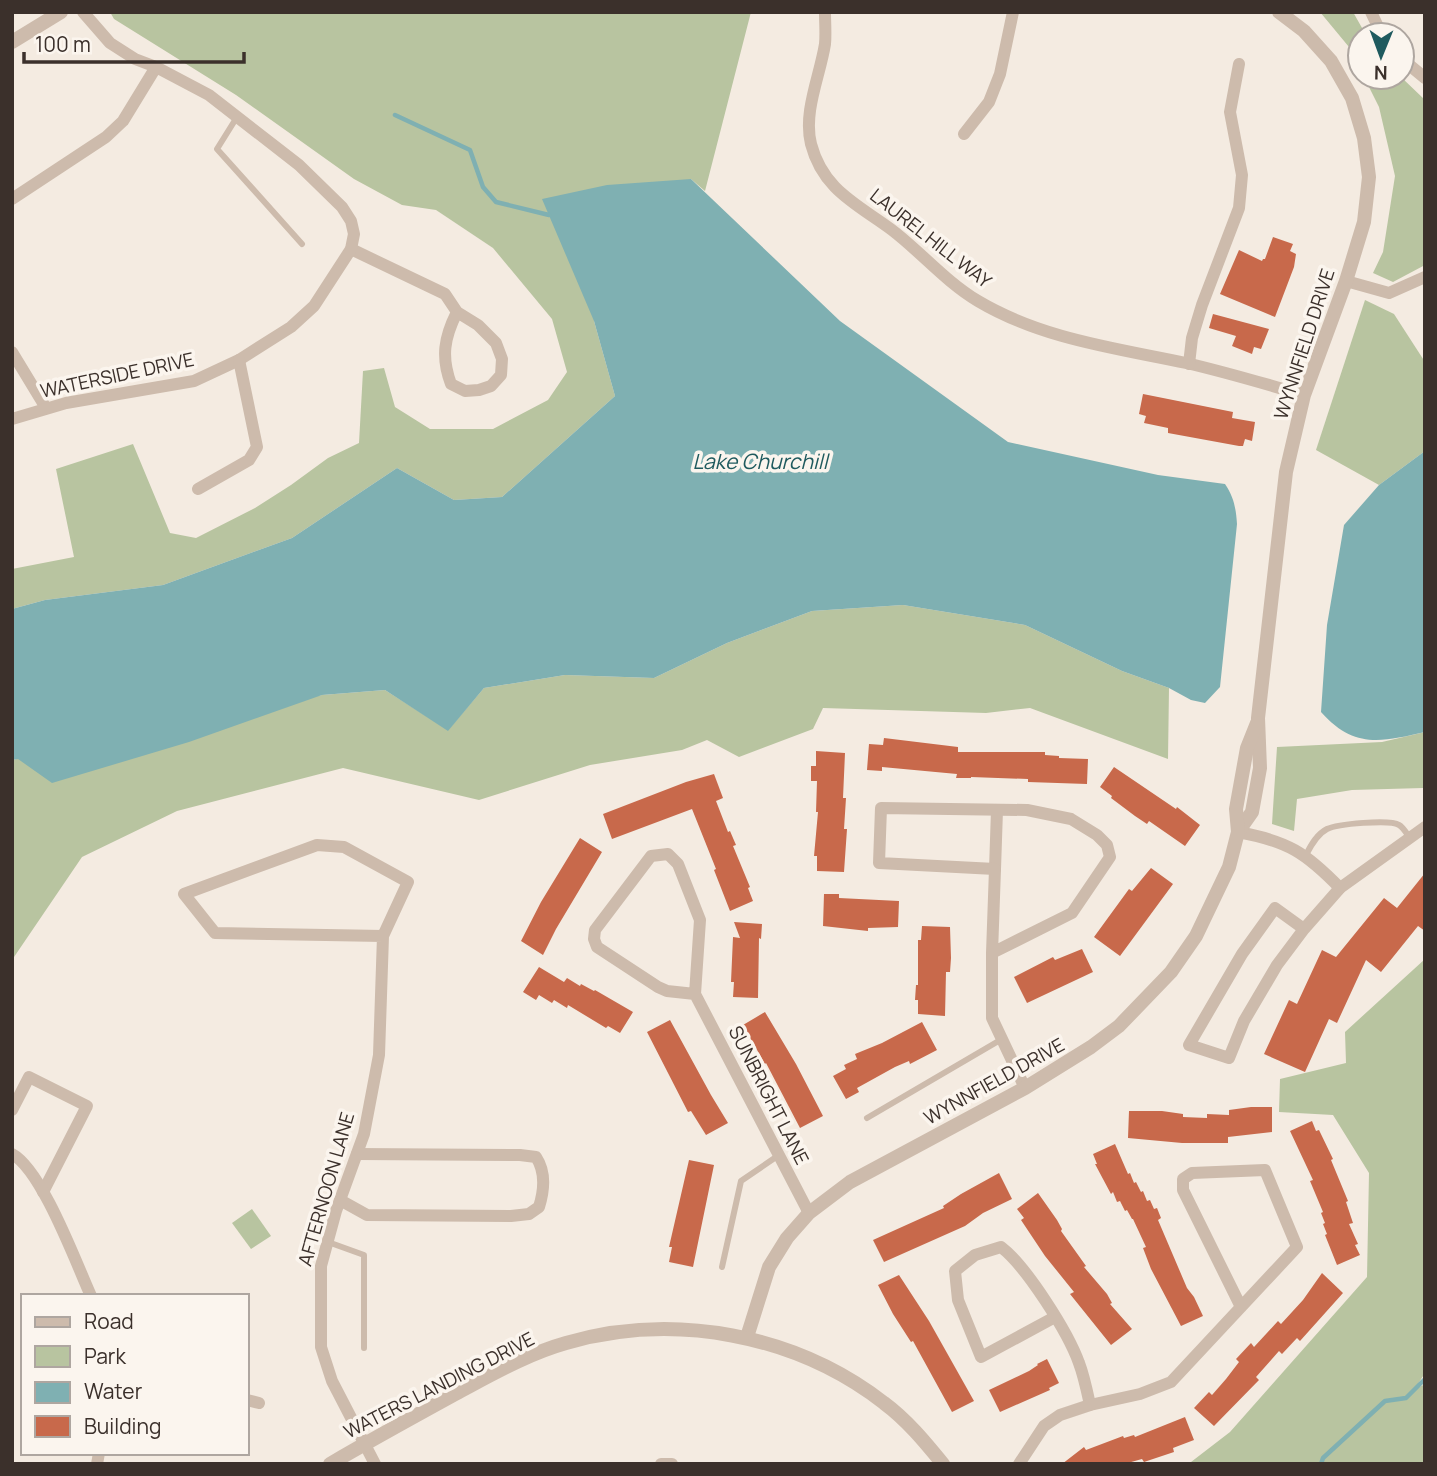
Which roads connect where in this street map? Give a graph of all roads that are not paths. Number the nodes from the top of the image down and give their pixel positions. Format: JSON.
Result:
{"nodes":[{"id":1,"x":61,"y":12,"type":"edge"},
{"id":2,"x":83,"y":12,"type":"edge"},
{"id":3,"x":825,"y":12,"type":"edge"},
{"id":4,"x":1013,"y":12,"type":"edge"},
{"id":5,"x":1279,"y":12,"type":"edge"},
{"id":6,"x":12,"y":42,"type":"edge"},
{"id":7,"x":1239,"y":64,"type":"dead end"},
{"id":8,"x":156,"y":67,"type":"junction"},
{"id":9,"x":237,"y":117,"type":"junction"},
{"id":10,"x":964,"y":134,"type":"dead end"},
{"id":11,"x":12,"y":200,"type":"edge"},
{"id":12,"x":302,"y":244,"type":"dead end"},
{"id":13,"x":351,"y":250,"type":"junction"},
{"id":14,"x":1425,"y":277,"type":"edge"},
{"id":15,"x":1346,"y":281,"type":"junction"},
{"id":16,"x":457,"y":312,"type":"junction"},
{"id":17,"x":12,"y":352,"type":"edge"},
{"id":18,"x":239,"y":360,"type":"junction"},
{"id":19,"x":1189,"y":364,"type":"junction"},
{"id":20,"x":1304,"y":395,"type":"junction"},
{"id":21,"x":46,"y":408,"type":"junction"},
{"id":22,"x":12,"y":419,"type":"edge"},
{"id":23,"x":198,"y":489,"type":"dead end"},
{"id":24,"x":997,"y":810,"type":"junction"},
{"id":25,"x":1425,"y":827,"type":"edge"},
{"id":26,"x":1238,"y":832,"type":"junction"},
{"id":27,"x":1410,"y":838,"type":"junction"},
{"id":28,"x":1306,"y":855,"type":"junction"},
{"id":29,"x":995,"y":869,"type":"junction"},
{"id":30,"x":1340,"y":888,"type":"junction"},
{"id":31,"x":1304,"y":929,"type":"junction"},
{"id":32,"x":383,"y":936,"type":"junction"},
{"id":33,"x":992,"y":953,"type":"junction"},
{"id":34,"x":695,"y":994,"type":"junction"},
{"id":35,"x":1002,"y":1039,"type":"junction"},
{"id":36,"x":1025,"y":1088,"type":"junction"},
{"id":37,"x":12,"y":1110,"type":"edge"},
{"id":38,"x":867,"y":1118,"type":"dead end"},
{"id":39,"x":12,"y":1154,"type":"edge"},
{"id":40,"x":357,"y":1154,"type":"junction"},
{"id":41,"x":779,"y":1155,"type":"junction"},
{"id":42,"x":43,"y":1192,"type":"junction"},
{"id":43,"x":340,"y":1200,"type":"junction"},
{"id":44,"x":809,"y":1213,"type":"junction"},
{"id":45,"x":328,"y":1242,"type":"junction"},
{"id":46,"x":722,"y":1267,"type":"dead end"},
{"id":47,"x":90,"y":1294,"type":"edge"},
{"id":48,"x":1241,"y":1307,"type":"junction"},
{"id":49,"x":1055,"y":1317,"type":"junction"},
{"id":50,"x":747,"y":1337,"type":"junction"},
{"id":51,"x":363,"y":1348,"type":"dead end"},
{"id":52,"x":1090,"y":1405,"type":"junction"},
{"id":53,"x":364,"y":1444,"type":"junction"},
{"id":54,"x":330,"y":1464,"type":"edge"},
{"id":55,"x":375,"y":1464,"type":"edge"},
{"id":56,"x":661,"y":1464,"type":"edge"},
{"id":57,"x":672,"y":1464,"type":"edge"},
{"id":58,"x":943,"y":1464,"type":"edge"},
{"id":59,"x":1019,"y":1464,"type":"edge"}],
"edges":[{"from":1,"to":6,"type":"street"},
{"from":2,"to":8,"type":"street"},
{"from":3,"to":19,"type":"street","name":"LAUREL HILL WAY"},
{"from":4,"to":10,"type":"street"},
{"from":5,"to":15,"type":"street","name":"WYNNFIELD DRIVE"},
{"from":7,"to":19,"type":"street"},
{"from":8,"to":9,"type":"street"},
{"from":8,"to":11,"type":"street"},
{"from":9,"to":12,"type":"lane"},
{"from":9,"to":13,"type":"street"},
{"from":13,"to":16,"type":"street"},
{"from":13,"to":18,"type":"street","name":"WATERSIDE DRIVE"},
{"from":14,"to":15,"type":"street"},
{"from":15,"to":20,"type":"street","name":"WYNNFIELD DRIVE"},
{"from":16,"to":16,"type":"street"},
{"from":17,"to":21,"type":"street"},
{"from":18,"to":21,"type":"street","name":"WATERSIDE DRIVE"},
{"from":18,"to":23,"type":"street"},
{"from":19,"to":20,"type":"street","name":"LAUREL HILL WAY"},
{"from":20,"to":26,"type":"street","name":"WYNNFIELD DRIVE"},
{"from":21,"to":22,"type":"street","name":"WATERSIDE DRIVE"},
{"from":24,"to":29,"type":"street"},
{"from":24,"to":29,"type":"street"},
{"from":24,"to":33,"type":"street"},
{"from":25,"to":27,"type":"street"},
{"from":26,"to":28,"type":"street"},
{"from":26,"to":36,"type":"street","name":"WYNNFIELD DRIVE"},
{"from":27,"to":28,"type":"lane"},
{"from":27,"to":30,"type":"street"},
{"from":28,"to":30,"type":"street"},
{"from":29,"to":33,"type":"street"},
{"from":30,"to":31,"type":"street"},
{"from":31,"to":31,"type":"street"},
{"from":32,"to":32,"type":"street","name":"AFTERNOON LANE"},
{"from":32,"to":40,"type":"street","name":"AFTERNOON LANE"},
{"from":33,"to":35,"type":"street"},
{"from":34,"to":34,"type":"street"},
{"from":34,"to":41,"type":"street","name":"SUNBRIGHT LANE"},
{"from":35,"to":36,"type":"street"},
{"from":35,"to":38,"type":"lane"},
{"from":36,"to":44,"type":"street","name":"WYNNFIELD DRIVE"},
{"from":37,"to":42,"type":"street"},
{"from":39,"to":42,"type":"street"},
{"from":40,"to":43,"type":"street","name":"AFTERNOON LANE"},
{"from":40,"to":43,"type":"street"},
{"from":41,"to":44,"type":"street","name":"SUNBRIGHT LANE"},
{"from":41,"to":46,"type":"lane"},
{"from":42,"to":47,"type":"street"},
{"from":43,"to":45,"type":"street","name":"AFTERNOON LANE"},
{"from":44,"to":50,"type":"street","name":"WYNNFIELD DRIVE"},
{"from":45,"to":51,"type":"lane"},
{"from":45,"to":53,"type":"street","name":"AFTERNOON LANE"},
{"from":48,"to":48,"type":"street"},
{"from":48,"to":52,"type":"street"},
{"from":49,"to":49,"type":"street"},
{"from":49,"to":52,"type":"street"},
{"from":50,"to":53,"type":"street","name":"WATERS LANDING DRIVE"},
{"from":50,"to":58,"type":"street","name":"WATERS LANDING DRIVE"},
{"from":52,"to":59,"type":"street"},
{"from":53,"to":54,"type":"street","name":"WATERS LANDING DRIVE"},
{"from":53,"to":55,"type":"street","name":"AFTERNOON LANE"},
{"from":56,"to":57,"type":"street"}]}
